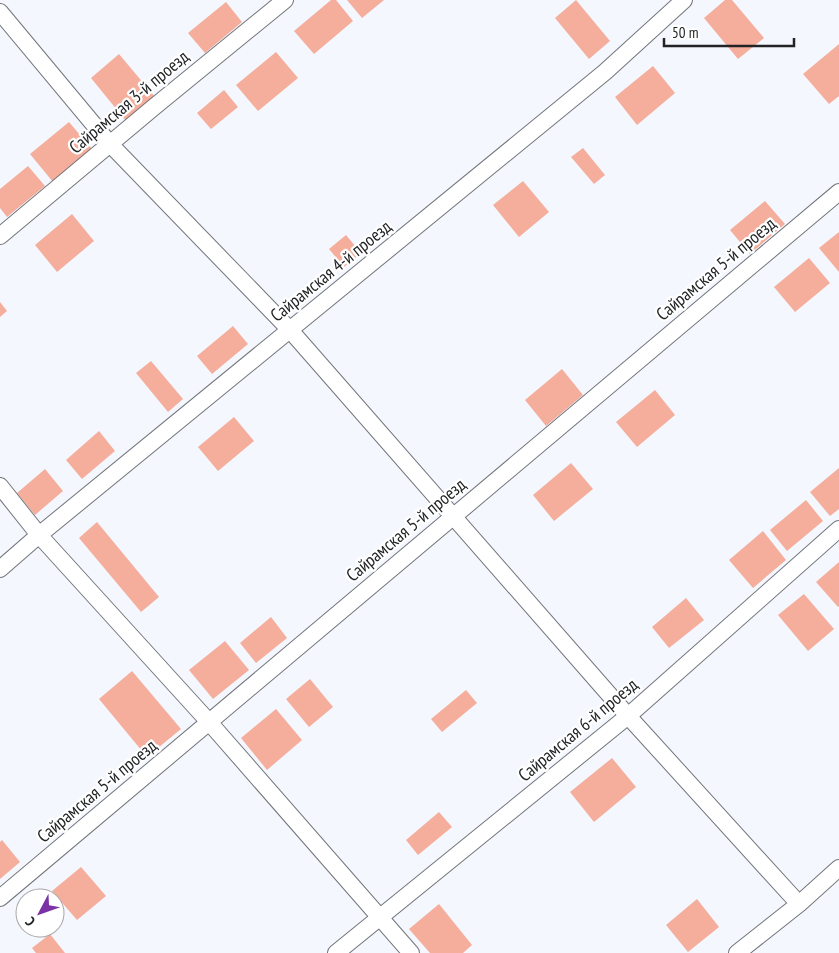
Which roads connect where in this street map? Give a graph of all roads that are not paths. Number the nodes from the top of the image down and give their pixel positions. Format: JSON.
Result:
{"nodes":[{"id":1,"x":684,"y":0,"type":"edge"},
{"id":2,"x":276,"y":3,"type":"edge"},
{"id":3,"x":0,"y":12,"type":"edge"},
{"id":4,"x":110,"y":144,"type":"junction"},
{"id":5,"x":839,"y":192,"type":"edge"},
{"id":6,"x":0,"y":236,"type":"edge"},
{"id":7,"x":290,"y":330,"type":"junction"},
{"id":8,"x":0,"y":486,"type":"edge"},
{"id":9,"x":453,"y":516,"type":"junction"},
{"id":10,"x":839,"y":529,"type":"edge"},
{"id":11,"x":39,"y":535,"type":"junction"},
{"id":12,"x":0,"y":569,"type":"edge"},
{"id":13,"x":628,"y":716,"type":"junction"},
{"id":14,"x":209,"y":722,"type":"junction"},
{"id":15,"x":839,"y":868,"type":"edge"},
{"id":16,"x":0,"y":898,"type":"edge"},
{"id":17,"x":799,"y":904,"type":"junction"},
{"id":18,"x":379,"y":918,"type":"junction"},
{"id":19,"x":336,"y":953,"type":"edge"},
{"id":20,"x":411,"y":953,"type":"edge"},
{"id":21,"x":737,"y":953,"type":"edge"}],
"edges":[{"from":1,"to":7,"type":"street","name":"Сайрамская 4-й проезд"},
{"from":2,"to":4,"type":"street","name":"Сайрамская 3-й проезд"},
{"from":3,"to":4,"type":"street"},
{"from":4,"to":6,"type":"street","name":"Сайрамская 3-й проезд"},
{"from":4,"to":7,"type":"street"},
{"from":5,"to":9,"type":"street","name":"Сайрамская 5-й проезд"},
{"from":7,"to":9,"type":"street"},
{"from":7,"to":11,"type":"street","name":"Сайрамская 4-й проезд"},
{"from":8,"to":11,"type":"street"},
{"from":9,"to":13,"type":"street"},
{"from":9,"to":14,"type":"street","name":"Сайрамская 5-й проезд"},
{"from":10,"to":13,"type":"street","name":"Сайрамская 6-й проезд"},
{"from":11,"to":12,"type":"street","name":"Сайрамская 4-й проезд"},
{"from":11,"to":14,"type":"street"},
{"from":13,"to":17,"type":"street"},
{"from":13,"to":18,"type":"street","name":"Сайрамская 6-й проезд"},
{"from":14,"to":16,"type":"street","name":"Сайрамская 5-й проезд"},
{"from":14,"to":18,"type":"street"},
{"from":15,"to":17,"type":"street"},
{"from":17,"to":21,"type":"street"},
{"from":18,"to":19,"type":"street","name":"Сайрамская 6-й проезд"},
{"from":18,"to":20,"type":"street"}]}
